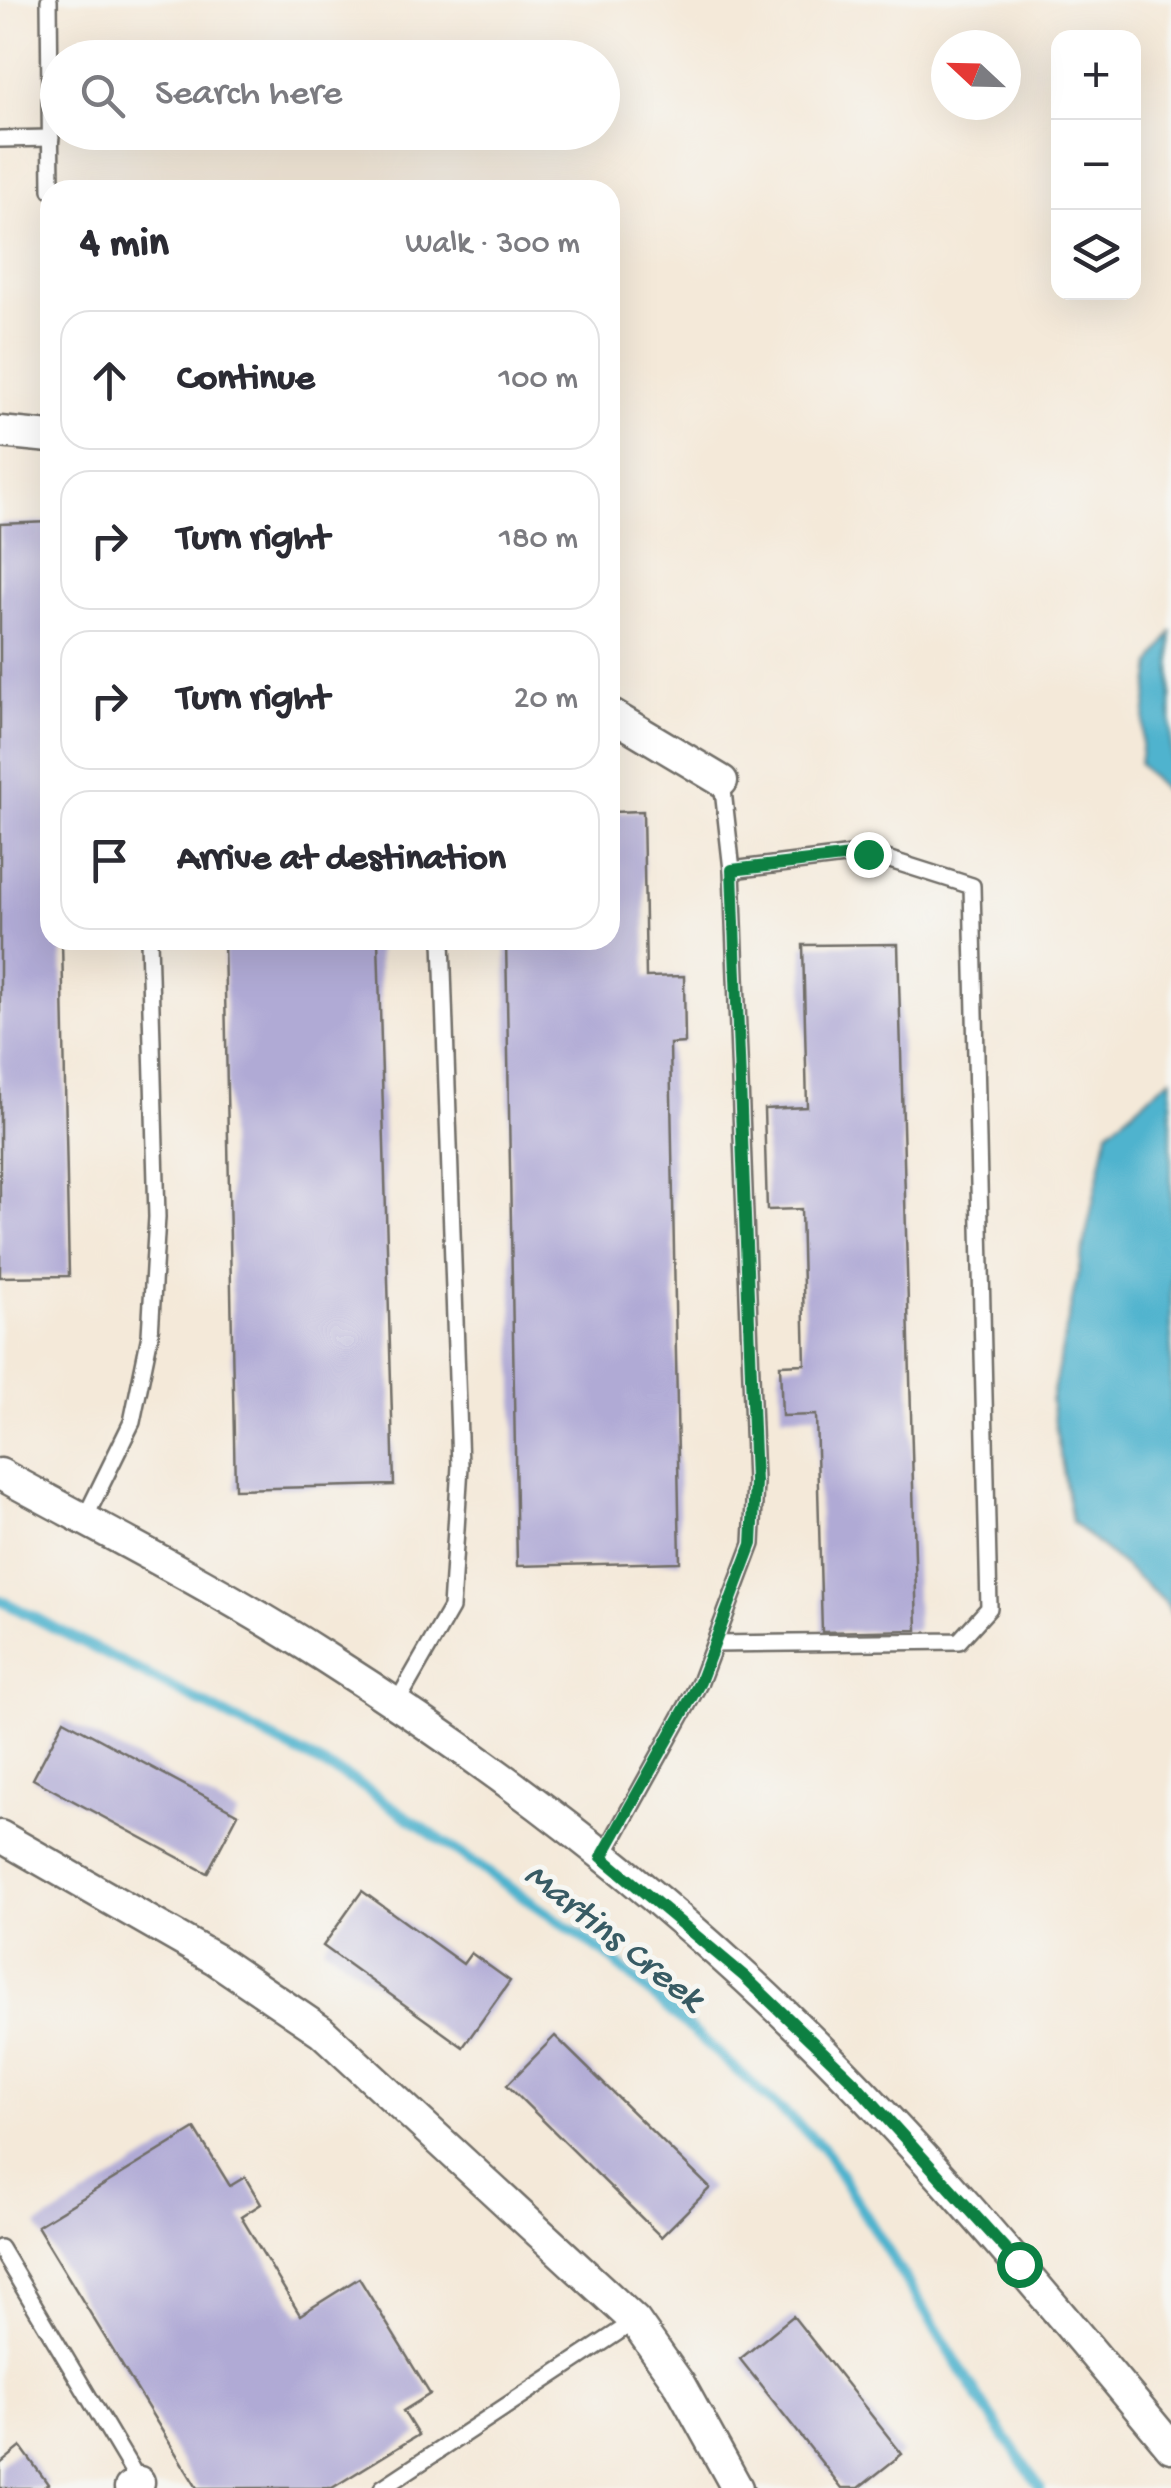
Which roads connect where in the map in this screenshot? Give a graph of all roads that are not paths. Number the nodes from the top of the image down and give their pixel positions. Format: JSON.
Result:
{"nodes":[{"id":1,"x":49,"y":0,"type":"edge"},
{"id":2,"x":50,"y":40,"type":"edge"},
{"id":3,"x":0,"y":138,"type":"edge"},
{"id":4,"x":40,"y":138,"type":"edge"},
{"id":5,"x":51,"y":150,"type":"edge"},
{"id":6,"x":51,"y":180,"type":"edge"},
{"id":7,"x":0,"y":432,"type":"edge"},
{"id":8,"x":40,"y":436,"type":"edge"},
{"id":9,"x":620,"y":720,"type":"edge"},
{"id":10,"x":722,"y":781,"type":"joint"},
{"id":11,"x":732,"y":870,"type":"junction"},
{"id":12,"x":149,"y":950,"type":"edge"},
{"id":13,"x":442,"y":950,"type":"edge"},
{"id":14,"x":0,"y":1474,"type":"edge"},
{"id":15,"x":84,"y":1520,"type":"junction"},
{"id":16,"x":715,"y":1644,"type":"junction"},
{"id":17,"x":396,"y":1704,"type":"junction"},
{"id":18,"x":0,"y":1836,"type":"edge"},
{"id":19,"x":602,"y":1857,"type":"junction"},
{"id":20,"x":0,"y":2248,"type":"edge"},
{"id":21,"x":635,"y":2321,"type":"junction"},
{"id":22,"x":1171,"y":2447,"type":"edge"},
{"id":23,"x":137,"y":2486,"type":"edge"},
{"id":24,"x":382,"y":2488,"type":"edge"},
{"id":25,"x":737,"y":2488,"type":"edge"}],
"edges":[{"from":1,"to":2,"type":"lane"},
{"from":3,"to":4,"type":"lane"},
{"from":5,"to":6,"type":"lane"},
{"from":7,"to":8,"type":"street"},
{"from":9,"to":10,"type":"street"},
{"from":10,"to":11,"type":"lane"},
{"from":11,"to":16,"type":"lane"},
{"from":11,"to":16,"type":"lane"},
{"from":12,"to":15,"type":"lane"},
{"from":13,"to":17,"type":"lane"},
{"from":14,"to":15,"type":"street"},
{"from":15,"to":17,"type":"street"},
{"from":16,"to":19,"type":"lane"},
{"from":17,"to":19,"type":"street"},
{"from":18,"to":21,"type":"street"},
{"from":19,"to":22,"type":"street"},
{"from":20,"to":23,"type":"lane"},
{"from":21,"to":24,"type":"lane"},
{"from":21,"to":25,"type":"street"}]}
